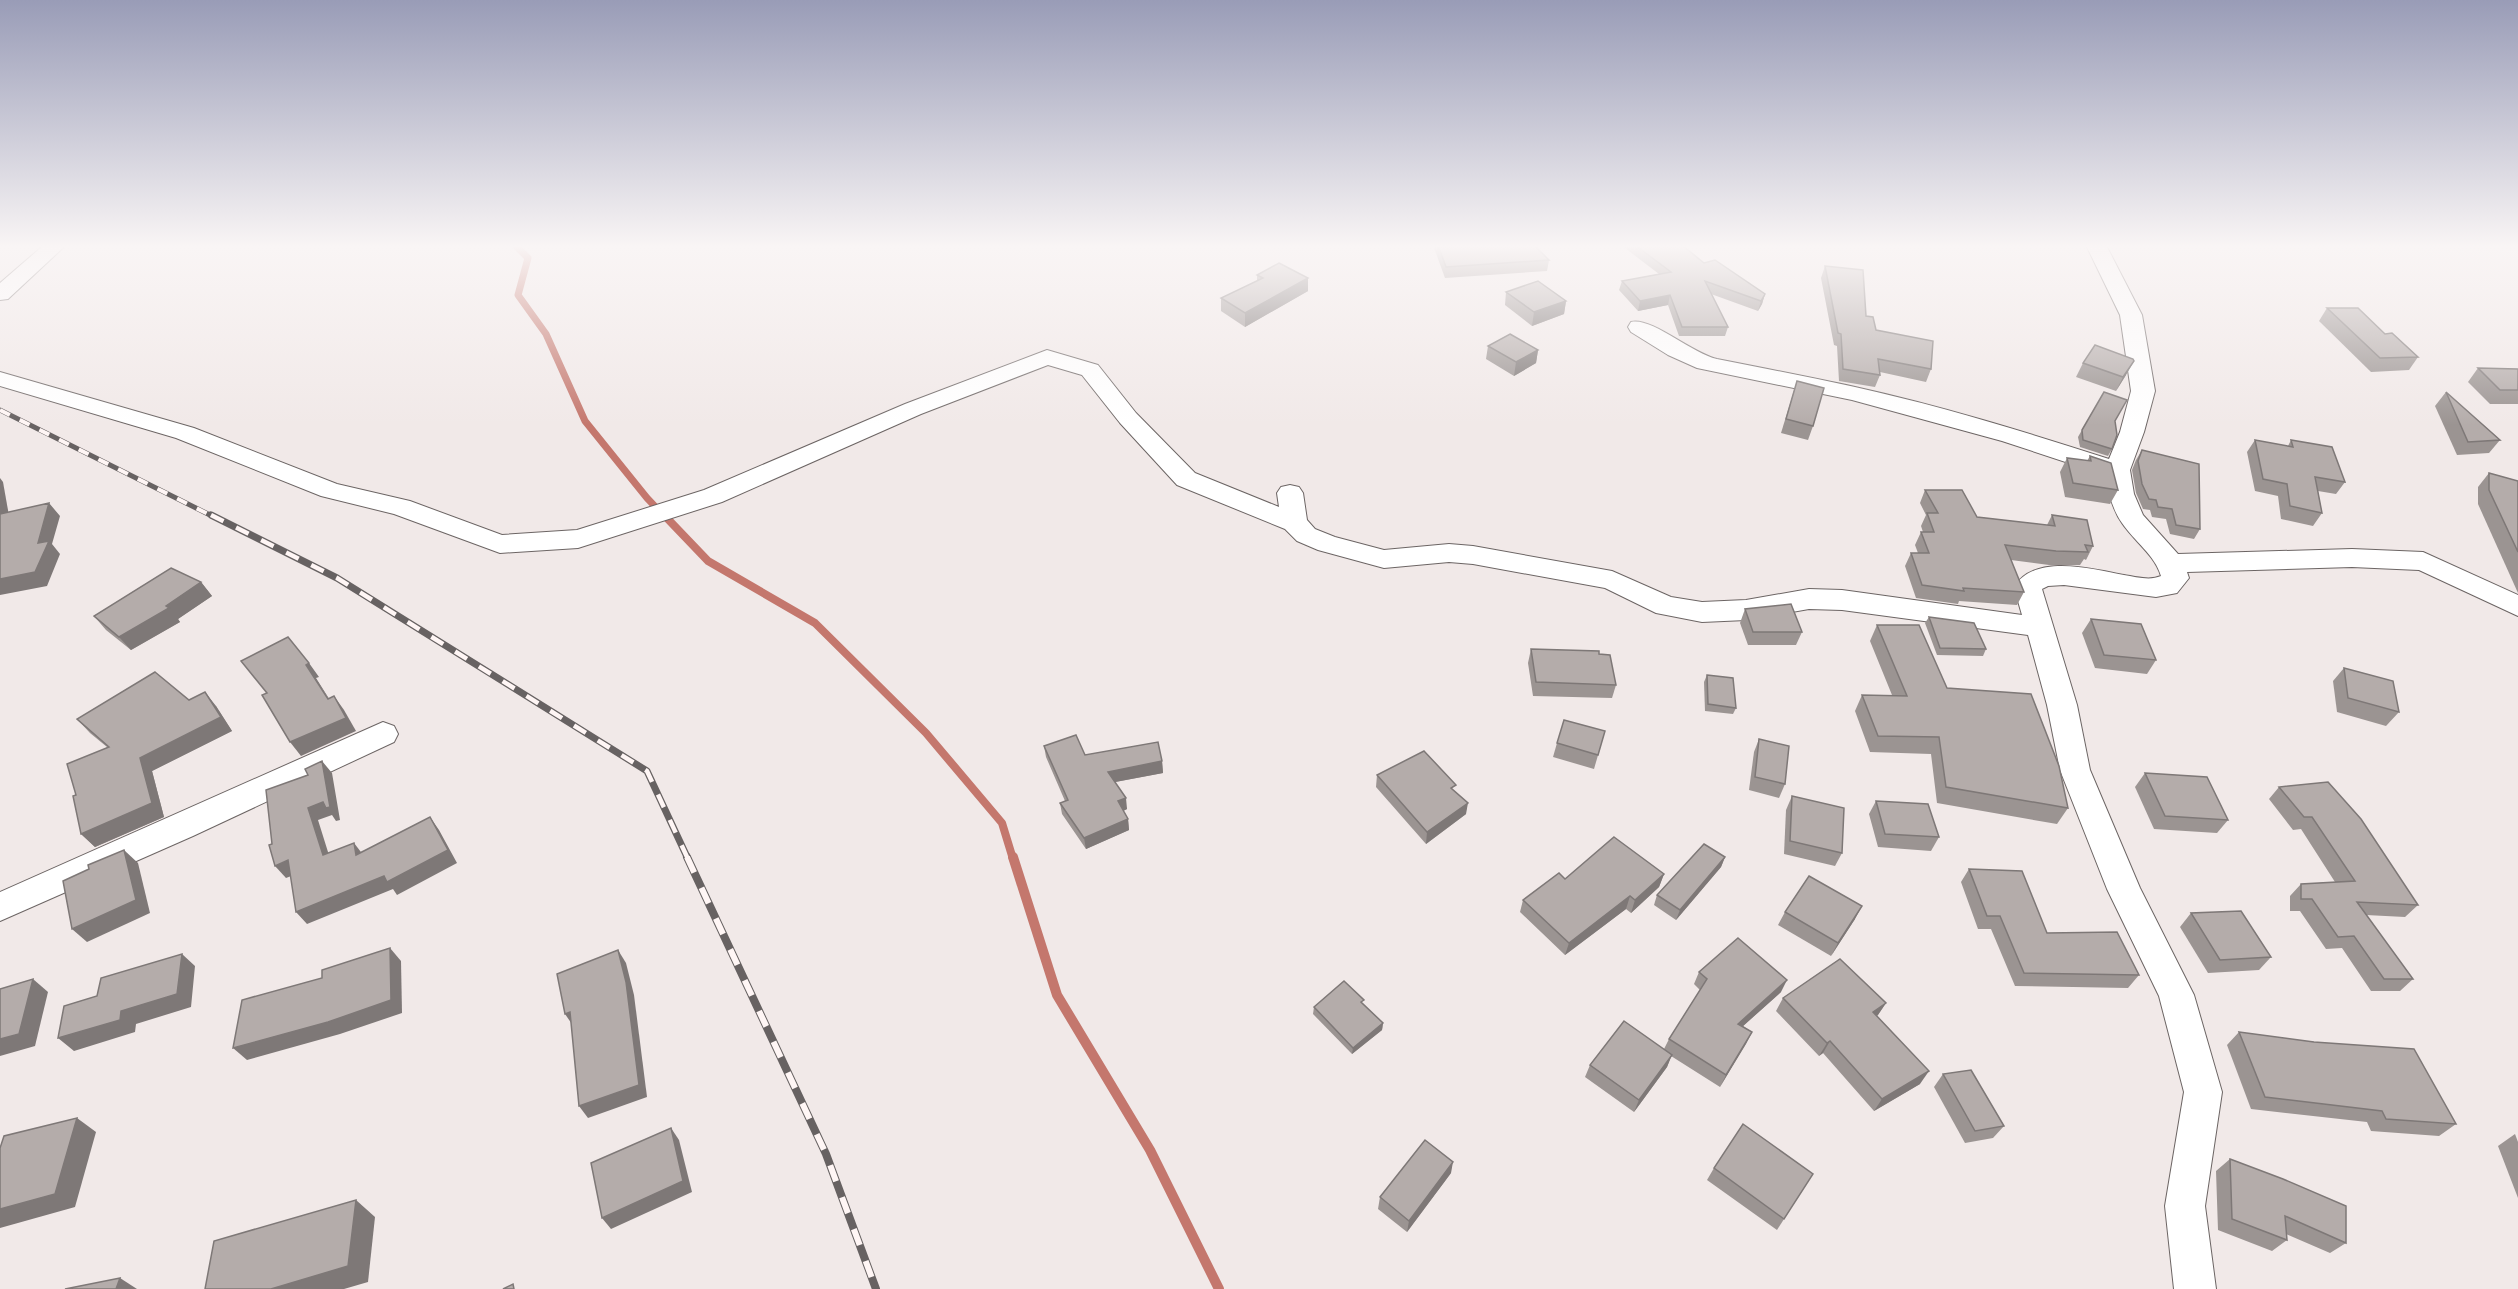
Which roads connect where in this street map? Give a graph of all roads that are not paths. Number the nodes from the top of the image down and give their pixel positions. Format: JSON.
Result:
{"nodes":[{"id":1,"x":2126,"y":305,"type":"edge"},
{"id":2,"x":1639,"y":327,"type":"dead end"},
{"id":3,"x":0,"y":379,"type":"edge"},
{"id":4,"x":2117,"y":470,"type":"junction"},
{"id":5,"x":1290,"y":493,"type":"dead end"},
{"id":6,"x":1294,"y":523,"type":"junction"},
{"id":7,"x":2171,"y":563,"type":"junction"},
{"id":8,"x":2518,"y":606,"type":"edge"},
{"id":9,"x":2040,"y":627,"type":"junction"},
{"id":10,"x":383,"y":734,"type":"dead end"},
{"id":11,"x":0,"y":907,"type":"edge"},
{"id":12,"x":2195,"y":1289,"type":"edge"}],
"edges":[{"from":1,"to":4,"type":"street"},
{"from":2,"to":4,"type":"street"},
{"from":3,"to":6,"type":"street"},
{"from":4,"to":7,"type":"street"},
{"from":5,"to":6,"type":"street"},
{"from":6,"to":9,"type":"street"},
{"from":7,"to":8,"type":"street"},
{"from":7,"to":9,"type":"street"},
{"from":9,"to":12,"type":"street"},
{"from":10,"to":11,"type":"street"}]}
